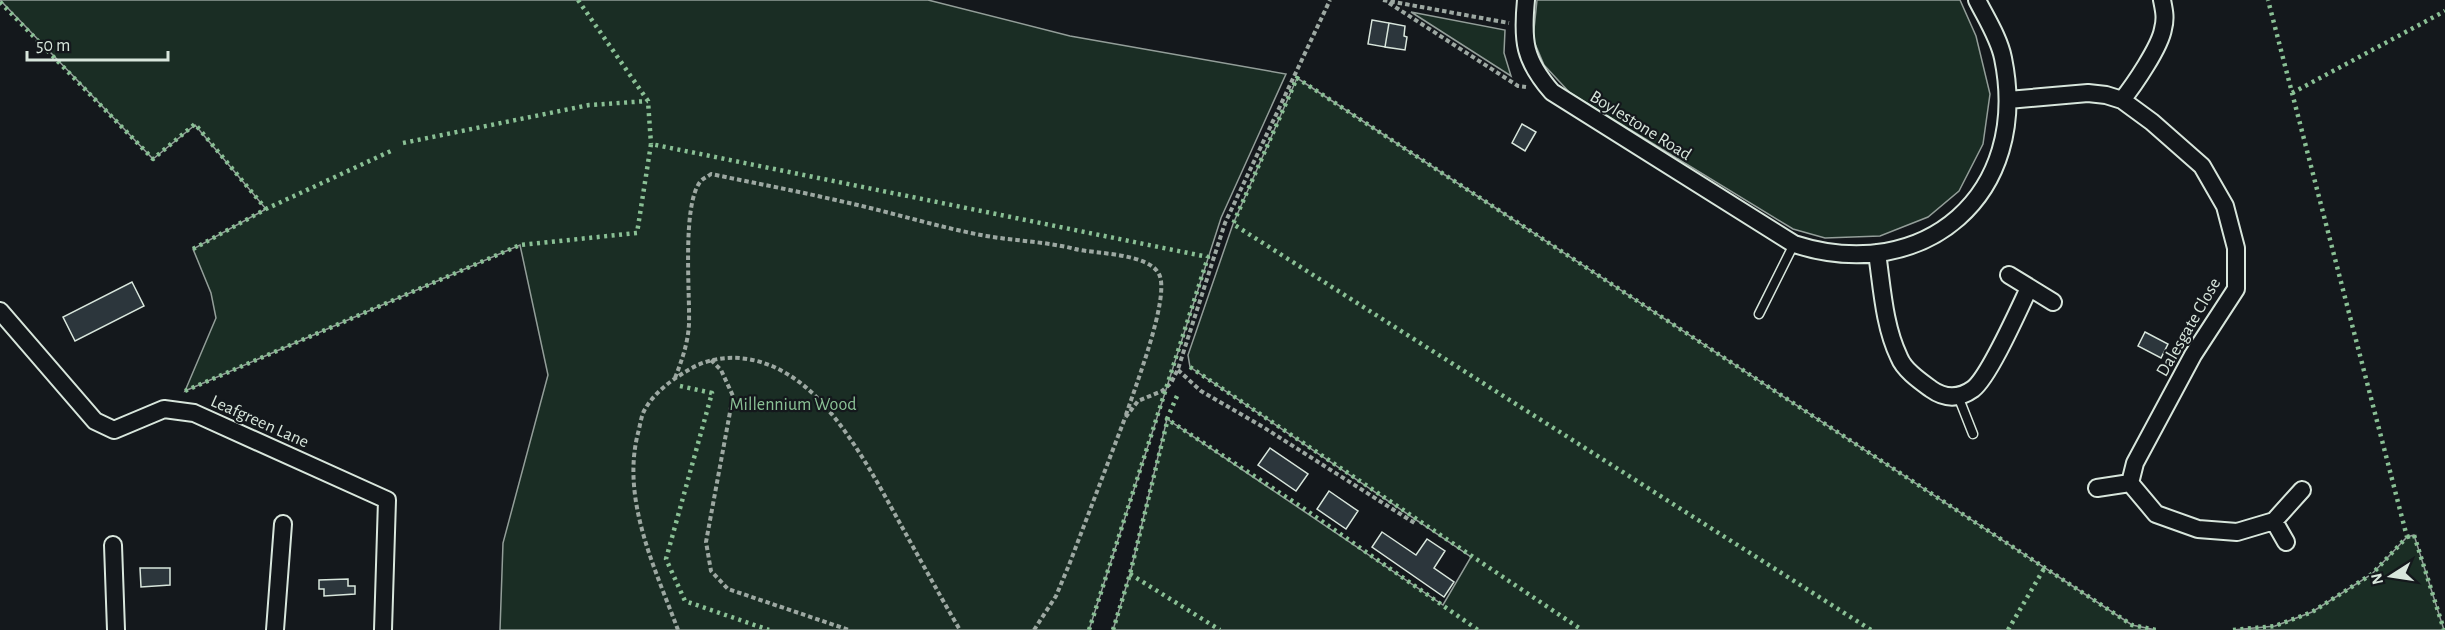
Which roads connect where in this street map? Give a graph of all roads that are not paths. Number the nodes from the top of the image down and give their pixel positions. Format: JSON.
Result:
{"nodes":[{"id":1,"x":1526,"y":0,"type":"edge"},
{"id":2,"x":1977,"y":0,"type":"edge"},
{"id":3,"x":2162,"y":0,"type":"edge"},
{"id":4,"x":2008,"y":100,"type":"junction"},
{"id":5,"x":2122,"y":100,"type":"junction"},
{"id":6,"x":1794,"y":244,"type":"junction"},
{"id":7,"x":1877,"y":253,"type":"junction"},
{"id":8,"x":2009,"y":275,"type":"dead end"},
{"id":9,"x":2030,"y":288,"type":"junction"},
{"id":10,"x":2053,"y":302,"type":"dead end"},
{"id":11,"x":0,"y":311,"type":"edge"},
{"id":12,"x":1758,"y":314,"type":"dead end"},
{"id":13,"x":1958,"y":396,"type":"junction"},
{"id":14,"x":1973,"y":434,"type":"dead end"},
{"id":15,"x":2130,"y":483,"type":"junction"},
{"id":16,"x":2097,"y":488,"type":"dead end"},
{"id":17,"x":2302,"y":490,"type":"dead end"},
{"id":18,"x":2274,"y":521,"type":"junction"},
{"id":19,"x":284,"y":524,"type":"dead end"},
{"id":20,"x":2286,"y":542,"type":"dead end"},
{"id":21,"x":113,"y":545,"type":"dead end"},
{"id":22,"x":116,"y":630,"type":"edge"},
{"id":23,"x":275,"y":630,"type":"edge"},
{"id":24,"x":383,"y":630,"type":"edge"}],
"edges":[{"from":1,"to":6,"type":"street","name":"Boylestone Road"},
{"from":2,"to":4,"type":"street","name":"Boylestone Road"},
{"from":3,"to":5,"type":"street"},
{"from":4,"to":5,"type":"street","name":"Dalesgate Close"},
{"from":4,"to":7,"type":"street","name":"Boylestone Road"},
{"from":5,"to":15,"type":"street","name":"Dalesgate Close"},
{"from":6,"to":7,"type":"street","name":"Boylestone Road"},
{"from":6,"to":12,"type":"lane"},
{"from":7,"to":13,"type":"street"},
{"from":8,"to":9,"type":"street"},
{"from":9,"to":10,"type":"street"},
{"from":9,"to":13,"type":"street"},
{"from":11,"to":24,"type":"street","name":"Leafgreen Lane"},
{"from":13,"to":14,"type":"lane"},
{"from":15,"to":16,"type":"street"},
{"from":15,"to":18,"type":"street"},
{"from":17,"to":18,"type":"street"},
{"from":18,"to":20,"type":"street"},
{"from":19,"to":23,"type":"street"},
{"from":21,"to":22,"type":"street"}]}
